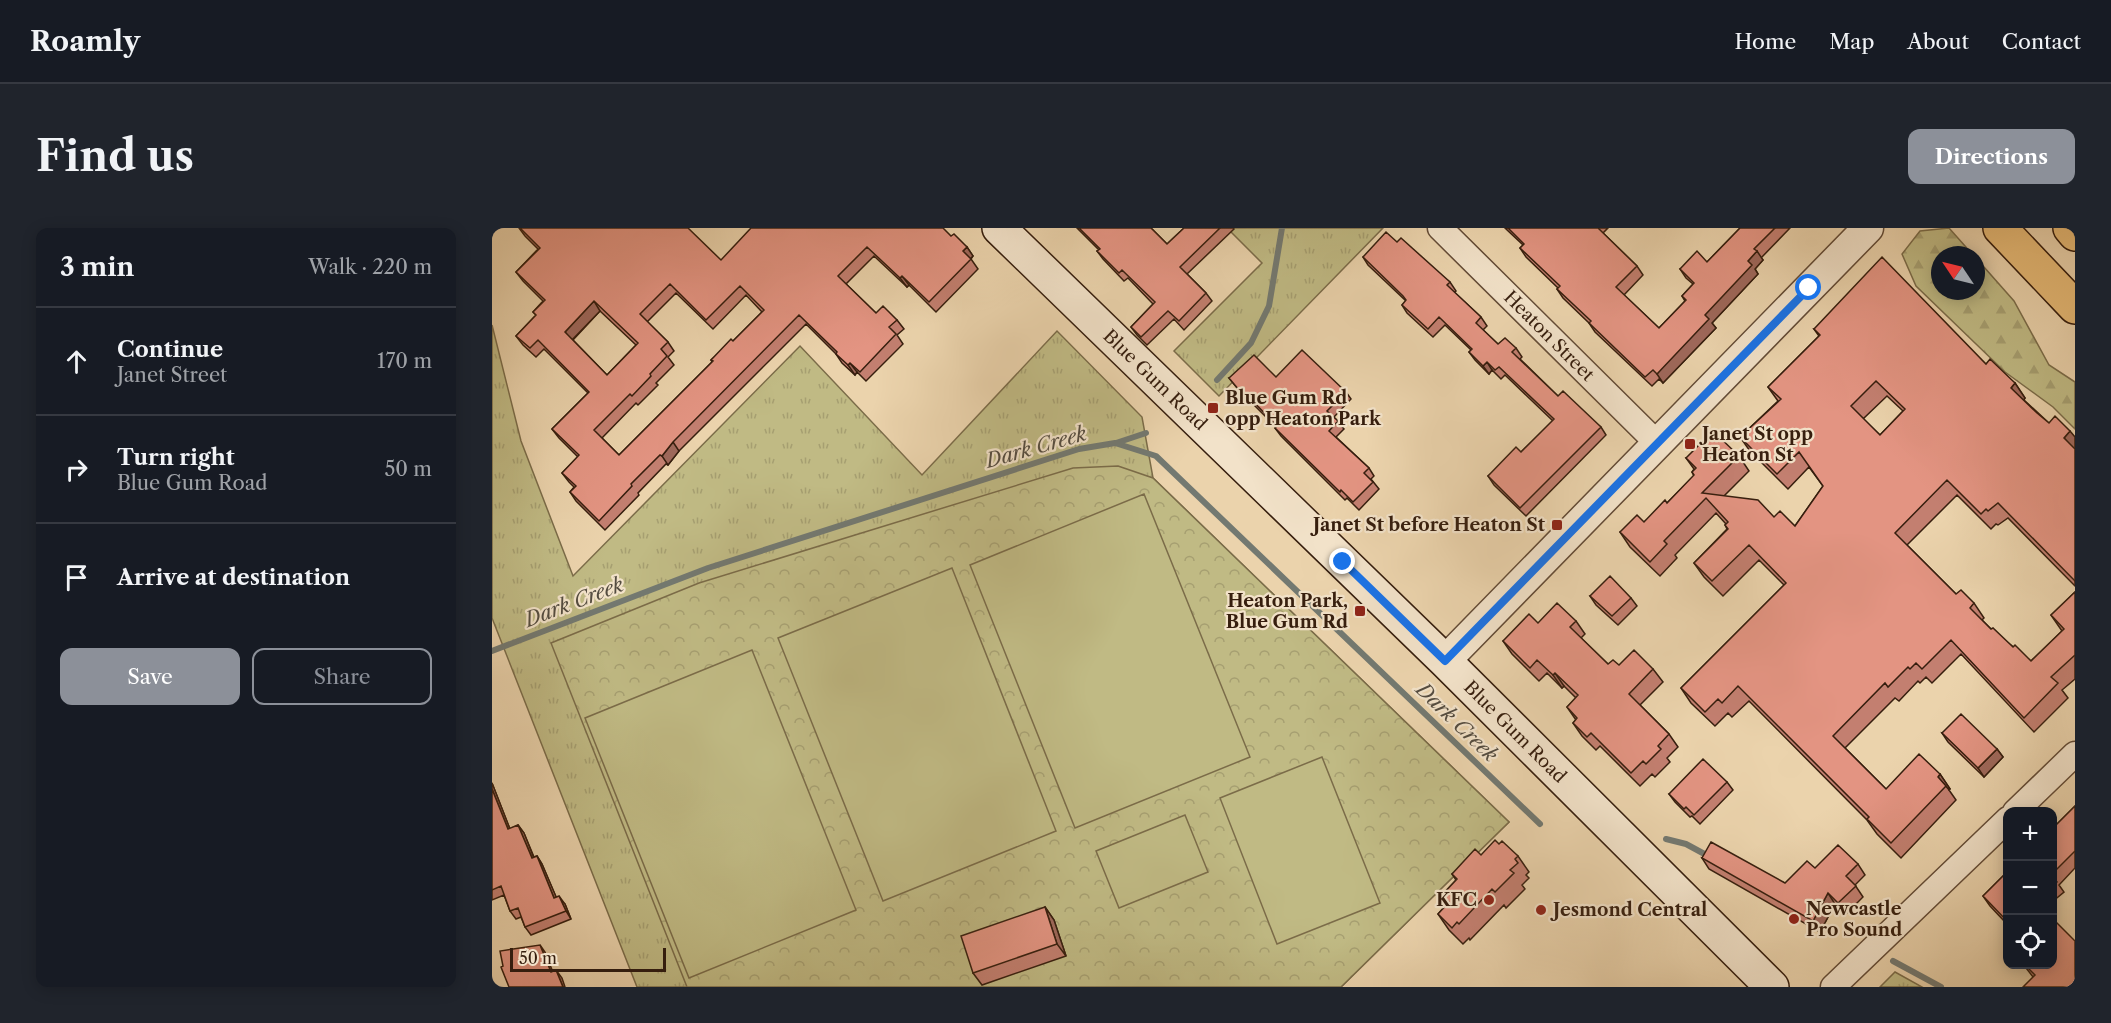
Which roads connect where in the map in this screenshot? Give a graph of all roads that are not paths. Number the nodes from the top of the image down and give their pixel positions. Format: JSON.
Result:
{"nodes":[{"id":1,"x":999,"y":228,"type":"edge"},
{"id":2,"x":1440,"y":228,"type":"edge"},
{"id":3,"x":1868,"y":228,"type":"edge"},
{"id":4,"x":2000,"y":228,"type":"edge"},
{"id":5,"x":2070,"y":228,"type":"edge"},
{"id":6,"x":2075,"y":234,"type":"edge"},
{"id":7,"x":2075,"y":307,"type":"edge"},
{"id":8,"x":1658,"y":444,"type":"junction"},
{"id":9,"x":1445,"y":661,"type":"junction"},
{"id":10,"x":2075,"y":753,"type":"edge"},
{"id":11,"x":2020,"y":807,"type":"edge"},
{"id":12,"x":2003,"y":823,"type":"edge"},
{"id":13,"x":1772,"y":987,"type":"edge"},
{"id":14,"x":1833,"y":987,"type":"edge"}],
"edges":[{"from":1,"to":9,"type":"main road","name":"Blue Gum Road"},
{"from":2,"to":8,"type":"street","name":"Heaton Street"},
{"from":3,"to":8,"type":"street"},
{"from":4,"to":7,"type":"highway"},
{"from":5,"to":6,"type":"highway"},
{"from":8,"to":9,"type":"street"},
{"from":9,"to":13,"type":"main road","name":"Blue Gum Road"},
{"from":10,"to":11,"type":"street"},
{"from":12,"to":14,"type":"street"}]}
